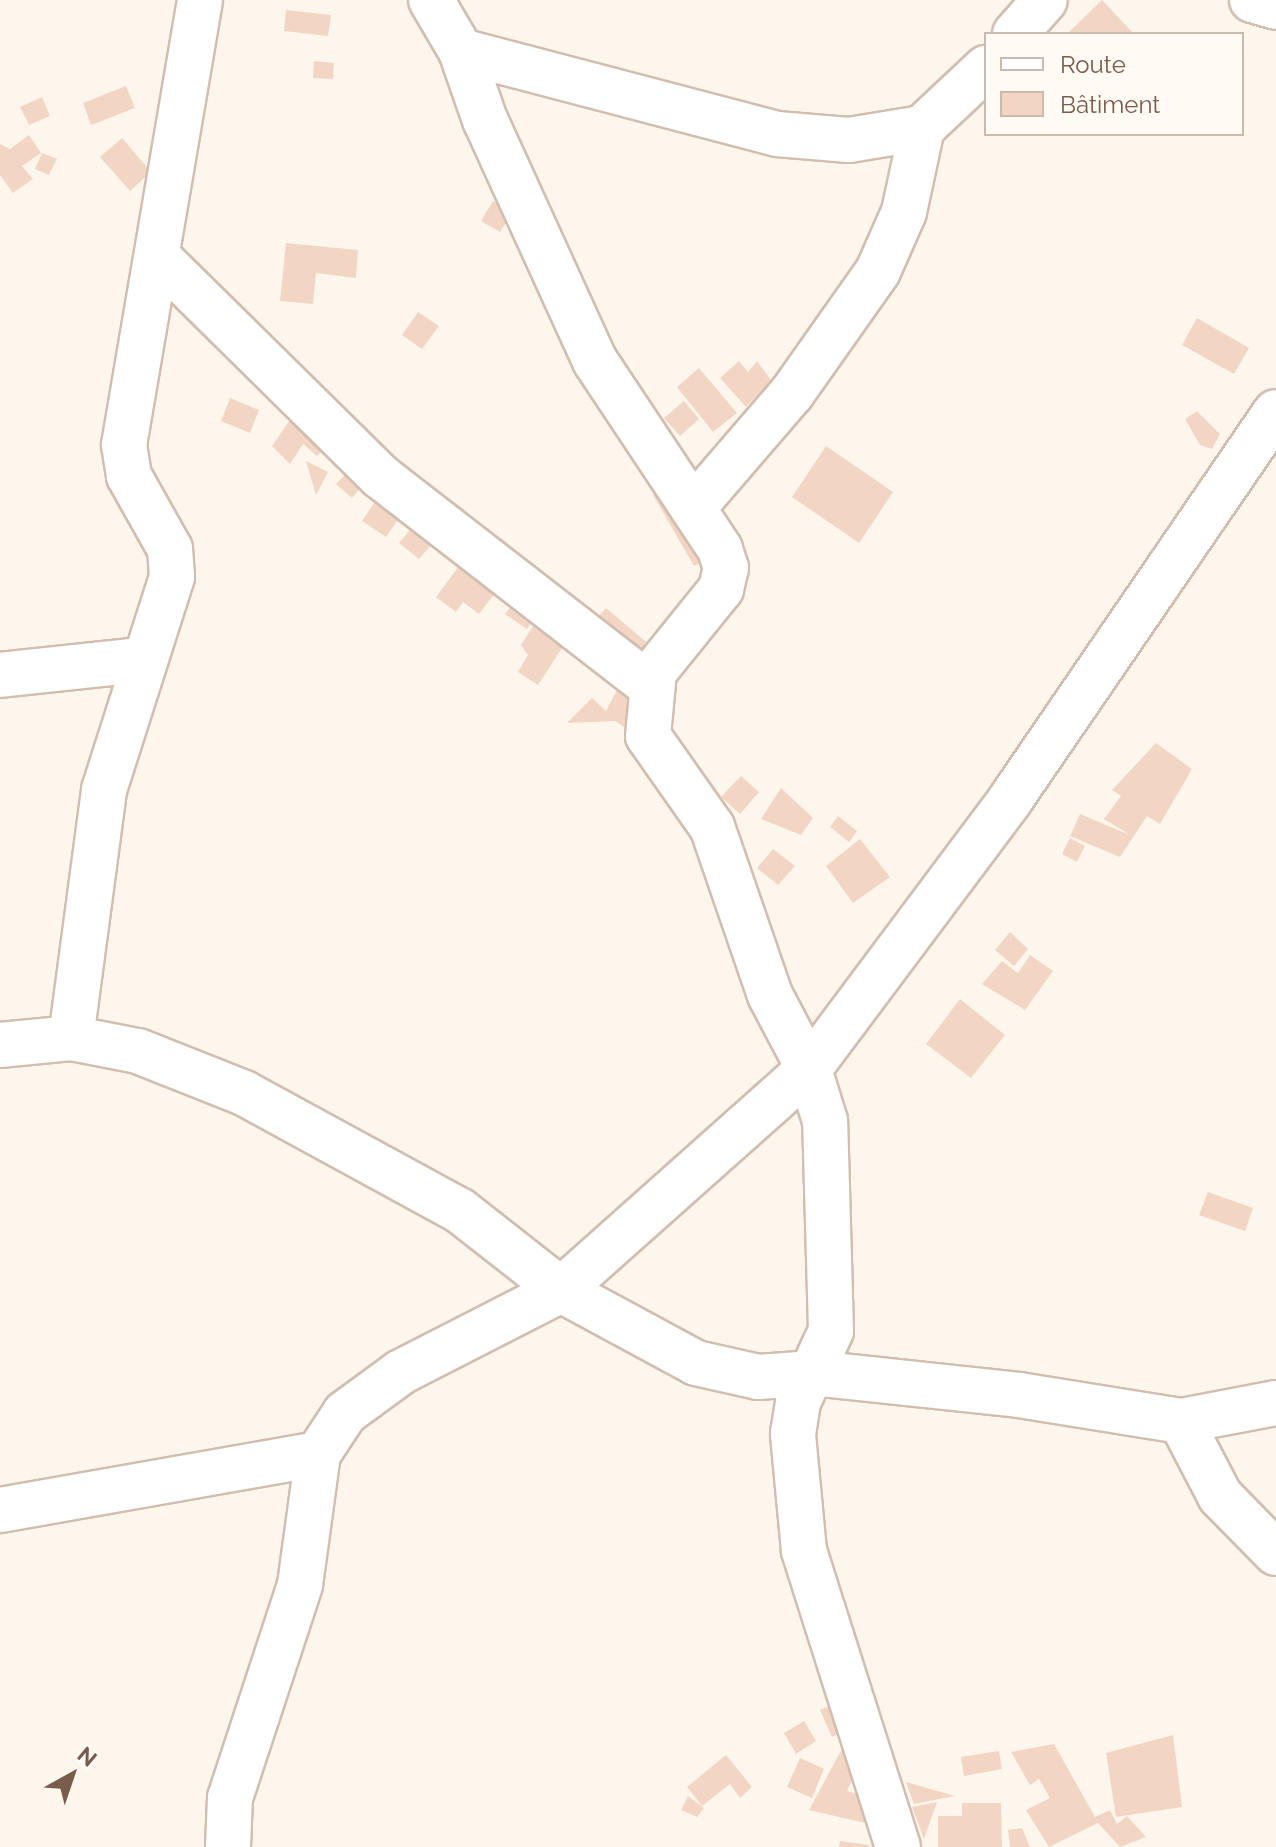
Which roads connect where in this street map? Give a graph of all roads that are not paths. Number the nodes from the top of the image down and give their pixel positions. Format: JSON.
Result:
{"nodes":[{"id":1,"x":200,"y":0,"type":"edge"},
{"id":2,"x":431,"y":0,"type":"edge"},
{"id":3,"x":1045,"y":0,"type":"edge"},
{"id":4,"x":1252,"y":0,"type":"edge"},
{"id":5,"x":1276,"y":7,"type":"edge"},
{"id":6,"x":1017,"y":32,"type":"edge"},
{"id":7,"x":461,"y":51,"type":"junction"},
{"id":8,"x":984,"y":70,"type":"edge"},
{"id":9,"x":922,"y":128,"type":"junction"},
{"id":10,"x":161,"y":260,"type":"junction"},
{"id":11,"x":1271,"y":428,"type":"edge"},
{"id":12,"x":693,"y":508,"type":"junction"},
{"id":13,"x":140,"y":660,"type":"junction"},
{"id":14,"x":0,"y":675,"type":"edge"},
{"id":15,"x":652,"y":687,"type":"junction"},
{"id":16,"x":71,"y":1038,"type":"junction"},
{"id":17,"x":0,"y":1045,"type":"edge"},
{"id":18,"x":809,"y":1069,"type":"junction"},
{"id":19,"x":561,"y":1290,"type":"junction"},
{"id":20,"x":813,"y":1373,"type":"junction"},
{"id":21,"x":1276,"y":1403,"type":"edge"},
{"id":22,"x":1181,"y":1421,"type":"junction"},
{"id":23,"x":318,"y":1454,"type":"junction"},
{"id":24,"x":0,"y":1510,"type":"edge"},
{"id":25,"x":1276,"y":1553,"type":"edge"},
{"id":26,"x":228,"y":1847,"type":"edge"},
{"id":27,"x":898,"y":1847,"type":"edge"}],
"edges":[{"from":1,"to":10,"type":"street"},
{"from":2,"to":7,"type":"street"},
{"from":3,"to":6,"type":"street"},
{"from":4,"to":5,"type":"street"},
{"from":7,"to":9,"type":"street"},
{"from":7,"to":12,"type":"street"},
{"from":8,"to":9,"type":"street"},
{"from":9,"to":12,"type":"street"},
{"from":10,"to":13,"type":"street"},
{"from":10,"to":15,"type":"street"},
{"from":11,"to":18,"type":"street"},
{"from":12,"to":15,"type":"street"},
{"from":13,"to":14,"type":"street"},
{"from":13,"to":16,"type":"street"},
{"from":15,"to":18,"type":"street"},
{"from":16,"to":17,"type":"street"},
{"from":16,"to":19,"type":"street"},
{"from":18,"to":19,"type":"street"},
{"from":18,"to":20,"type":"street"},
{"from":19,"to":20,"type":"street"},
{"from":19,"to":23,"type":"street"},
{"from":20,"to":22,"type":"street"},
{"from":20,"to":27,"type":"street"},
{"from":21,"to":22,"type":"street"},
{"from":22,"to":25,"type":"street"},
{"from":23,"to":24,"type":"street"},
{"from":23,"to":26,"type":"street"}]}
